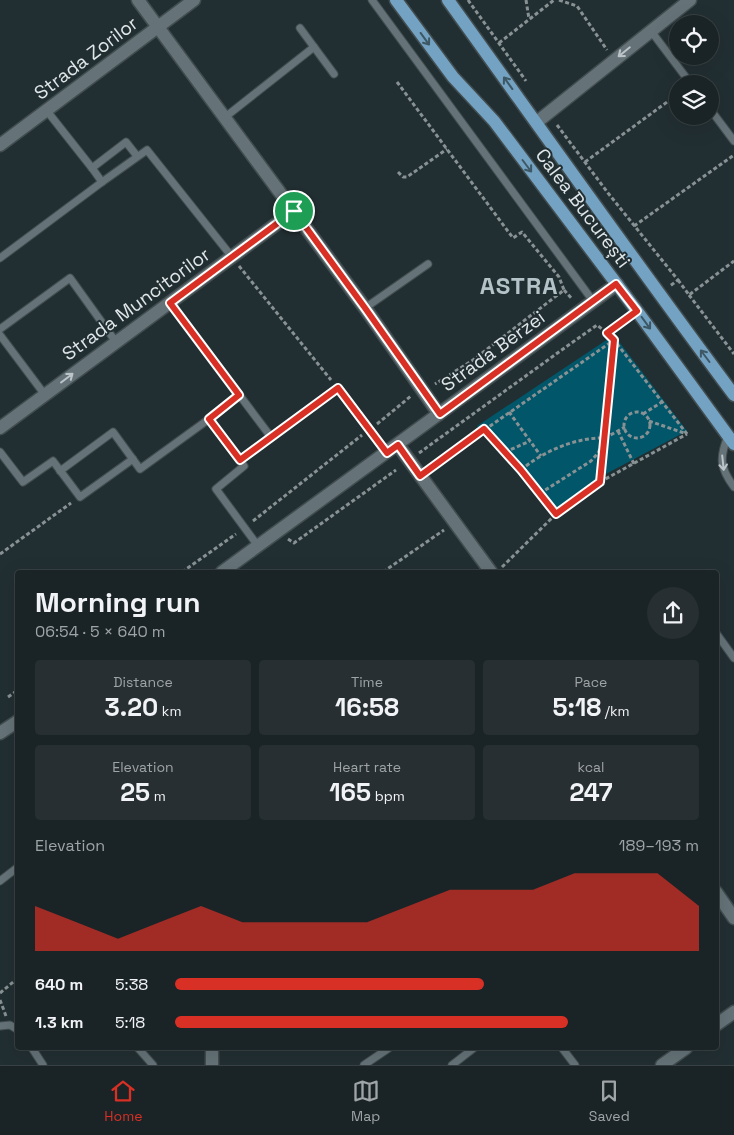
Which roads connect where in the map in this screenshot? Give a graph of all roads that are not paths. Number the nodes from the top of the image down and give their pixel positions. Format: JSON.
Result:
{"nodes":[{"id":1,"x":138,"y":0,"type":"edge"},
{"id":2,"x":194,"y":0,"type":"edge"},
{"id":3,"x":372,"y":0,"type":"edge"},
{"id":4,"x":396,"y":0,"type":"edge"},
{"id":5,"x":448,"y":0,"type":"edge"},
{"id":6,"x":690,"y":0,"type":"edge"},
{"id":7,"x":158,"y":27,"type":"junction"},
{"id":8,"x":300,"y":28,"type":"dead end"},
{"id":9,"x":651,"y":31,"type":"junction"},
{"id":10,"x":314,"y":47,"type":"junction"},
{"id":11,"x":334,"y":74,"type":"dead end"},
{"id":12,"x":684,"y":75,"type":"edge"},
{"id":13,"x":47,"y":111,"type":"junction"},
{"id":14,"x":224,"y":118,"type":"junction"},
{"id":15,"x":719,"y":121,"type":"edge"},
{"id":16,"x":536,"y":122,"type":"junction"},
{"id":17,"x":2,"y":140,"type":"edge"},
{"id":18,"x":734,"y":141,"type":"edge"},
{"id":19,"x":137,"y":156,"type":"junction"},
{"id":20,"x":92,"y":168,"type":"junction"},
{"id":21,"x":102,"y":182,"type":"junction"},
{"id":22,"x":294,"y":211,"type":"junction"},
{"id":23,"x":232,"y":257,"type":"junction"},
{"id":24,"x":0,"y":258,"type":"edge"},
{"id":25,"x":428,"y":264,"type":"dead end"},
{"id":26,"x":616,"y":284,"type":"junction"},
{"id":27,"x":593,"y":301,"type":"junction"},
{"id":28,"x":170,"y":303,"type":"junction"},
{"id":29,"x":365,"y":308,"type":"junction"},
{"id":30,"x":0,"y":329,"type":"edge"},
{"id":31,"x":0,"y":335,"type":"edge"},
{"id":32,"x":116,"y":342,"type":"junction"},
{"id":33,"x":45,"y":395,"type":"junction"},
{"id":34,"x":239,"y":395,"type":"junction"},
{"id":35,"x":734,"y":395,"type":"edge"},
{"id":36,"x":440,"y":414,"type":"junction"},
{"id":37,"x":209,"y":419,"type":"junction"},
{"id":38,"x":0,"y":428,"type":"edge"},
{"id":39,"x":270,"y":437,"type":"junction"},
{"id":40,"x":731,"y":440,"type":"edge"},
{"id":41,"x":392,"y":449,"type":"junction"},
{"id":42,"x":0,"y":452,"type":"edge"},
{"id":43,"x":133,"y":459,"type":"junction"},
{"id":44,"x":240,"y":460,"type":"junction"},
{"id":45,"x":60,"y":471,"type":"junction"},
{"id":46,"x":734,"y":487,"type":"edge"},
{"id":47,"x":258,"y":546,"type":"junction"},
{"id":48,"x":225,"y":570,"type":"edge"},
{"id":49,"x":490,"y":570,"type":"edge"},
{"id":50,"x":719,"y":637,"type":"edge"},
{"id":51,"x":734,"y":658,"type":"edge"},
{"id":52,"x":0,"y":717,"type":"edge"},
{"id":53,"x":9,"y":727,"type":"edge"},
{"id":54,"x":15,"y":869,"type":"edge"},
{"id":55,"x":0,"y":881,"type":"edge"},
{"id":56,"x":719,"y":896,"type":"edge"},
{"id":57,"x":734,"y":918,"type":"edge"},
{"id":58,"x":734,"y":1012,"type":"edge"},
{"id":59,"x":719,"y":1021,"type":"edge"},
{"id":60,"x":0,"y":1026,"type":"edge"},
{"id":61,"x":15,"y":1028,"type":"edge"},
{"id":62,"x":33,"y":1050,"type":"edge"},
{"id":63,"x":140,"y":1050,"type":"edge"},
{"id":64,"x":212,"y":1050,"type":"edge"},
{"id":65,"x":386,"y":1050,"type":"edge"},
{"id":66,"x":471,"y":1050,"type":"edge"},
{"id":67,"x":564,"y":1050,"type":"edge"},
{"id":68,"x":683,"y":1050,"type":"edge"},
{"id":69,"x":43,"y":1065,"type":"edge"},
{"id":70,"x":153,"y":1065,"type":"edge"},
{"id":71,"x":212,"y":1065,"type":"edge"},
{"id":72,"x":364,"y":1065,"type":"edge"},
{"id":73,"x":452,"y":1065,"type":"edge"},
{"id":74,"x":575,"y":1065,"type":"edge"},
{"id":75,"x":662,"y":1065,"type":"edge"}],
"edges":[{"from":1,"to":7,"type":"street"},
{"from":2,"to":7,"type":"street","name":"Strada Zorilor"},
{"from":3,"to":27,"type":"lane"},
{"from":4,"to":26,"type":"main road","name":"Calea București","one_way":true},
{"from":16,"to":5,"type":"main road","name":"Calea București","one_way":true},
{"from":6,"to":9,"type":"street"},
{"from":7,"to":13,"type":"street","name":"Strada Zorilor"},
{"from":7,"to":14,"type":"street"},
{"from":8,"to":10,"type":"lane"},
{"from":9,"to":12,"type":"lane"},
{"from":9,"to":16,"type":"street","one_way":true},
{"from":10,"to":11,"type":"lane"},
{"from":10,"to":14,"type":"lane"},
{"from":13,"to":17,"type":"street","name":"Strada Zorilor"},
{"from":13,"to":20,"type":"lane"},
{"from":14,"to":22,"type":"street"},
{"from":15,"to":18,"type":"lane"},
{"from":35,"to":16,"type":"main road","name":"Calea București","one_way":true},
{"from":19,"to":20,"type":"lane"},
{"from":19,"to":21,"type":"lane"},
{"from":19,"to":23,"type":"lane"},
{"from":20,"to":21,"type":"lane"},
{"from":21,"to":24,"type":"lane"},
{"from":22,"to":23,"type":"street","name":"Strada Muncitorilor"},
{"from":22,"to":29,"type":"street"},
{"from":23,"to":28,"type":"street","name":"Strada Muncitorilor"},
{"from":25,"to":29,"type":"lane"},
{"from":26,"to":27,"type":"street","name":"Strada Berzei"},
{"from":26,"to":40,"type":"main road","name":"Calea București","one_way":true},
{"from":27,"to":36,"type":"street","name":"Strada Berzei"},
{"from":28,"to":32,"type":"street","name":"Strada Muncitorilor"},
{"from":28,"to":34,"type":"lane"},
{"from":29,"to":36,"type":"street"},
{"from":30,"to":32,"type":"lane"},
{"from":31,"to":33,"type":"lane"},
{"from":33,"to":32,"type":"street","name":"Strada Muncitorilor","one_way":true},
{"from":33,"to":38,"type":"street","name":"Strada Muncitorilor"},
{"from":34,"to":37,"type":"lane"},
{"from":34,"to":39,"type":"lane"},
{"from":36,"to":41,"type":"street","name":"Strada Berzei"},
{"from":37,"to":43,"type":"lane"},
{"from":37,"to":44,"type":"lane"},
{"from":39,"to":41,"type":"lane"},
{"from":39,"to":44,"type":"lane"},
{"from":40,"to":46,"type":"lane","one_way":true},
{"from":41,"to":47,"type":"street","name":"Strada Berzei"},
{"from":41,"to":49,"type":"street"},
{"from":42,"to":45,"type":"lane"},
{"from":43,"to":45,"type":"lane"},
{"from":43,"to":45,"type":"lane"},
{"from":44,"to":47,"type":"lane"},
{"from":47,"to":48,"type":"street","name":"Strada Berzei"},
{"from":50,"to":51,"type":"lane"},
{"from":52,"to":53,"type":"street"},
{"from":54,"to":55,"type":"lane"},
{"from":56,"to":57,"type":"street"},
{"from":58,"to":59,"type":"street"},
{"from":60,"to":61,"type":"lane"},
{"from":62,"to":69,"type":"lane"},
{"from":63,"to":70,"type":"lane"},
{"from":64,"to":71,"type":"street"},
{"from":65,"to":72,"type":"lane"},
{"from":66,"to":73,"type":"lane"},
{"from":67,"to":74,"type":"lane"},
{"from":68,"to":75,"type":"street"}]}
